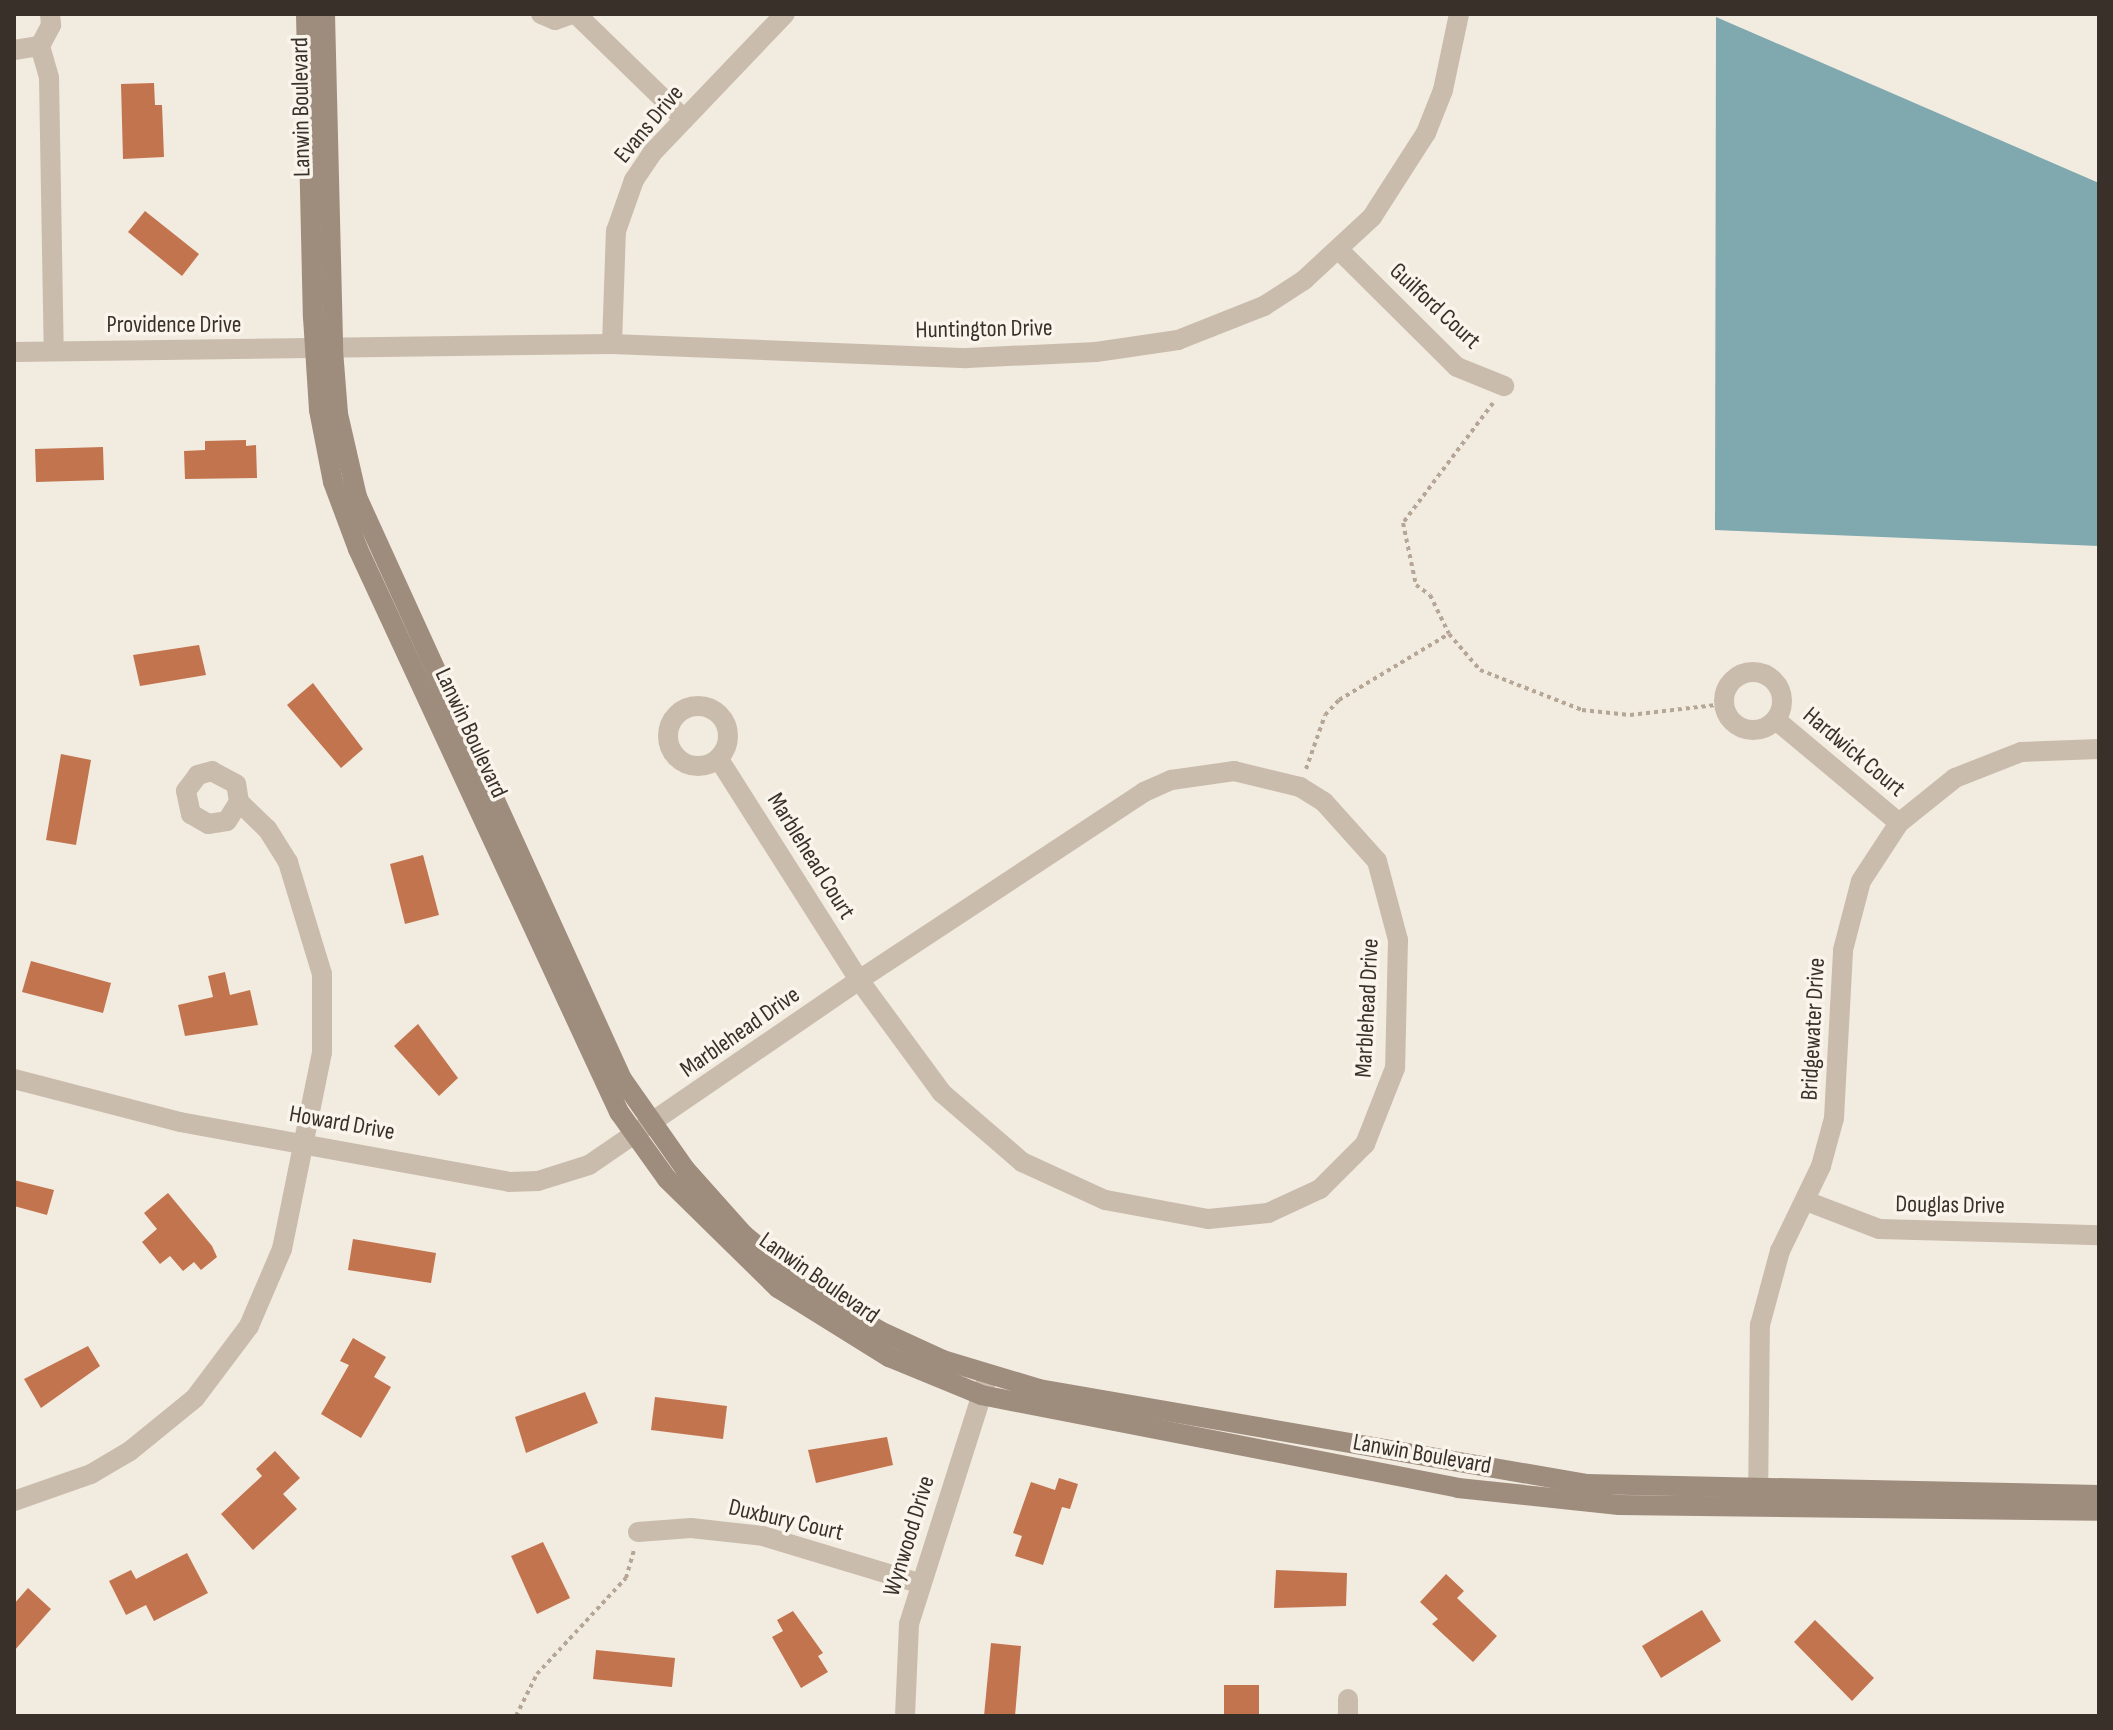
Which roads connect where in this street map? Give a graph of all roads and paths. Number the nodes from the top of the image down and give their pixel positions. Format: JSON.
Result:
{"nodes":[{"id":1,"x":50,"y":14,"type":"edge"},
{"id":2,"x":306,"y":14,"type":"edge"},
{"id":3,"x":325,"y":14,"type":"edge"},
{"id":4,"x":541,"y":14,"type":"edge"},
{"id":5,"x":574,"y":14,"type":"edge"},
{"id":6,"x":785,"y":14,"type":"edge"},
{"id":7,"x":1459,"y":14,"type":"edge"},
{"id":8,"x":40,"y":46,"type":"junction"},
{"id":9,"x":14,"y":50,"type":"edge"},
{"id":10,"x":684,"y":119,"type":"junction"},
{"id":11,"x":1340,"y":251,"type":"junction"},
{"id":12,"x":612,"y":344,"type":"junction"},
{"id":13,"x":324,"y":350,"type":"junction"},
{"id":14,"x":54,"y":351,"type":"junction"},
{"id":15,"x":14,"y":352,"type":"edge"},
{"id":16,"x":1504,"y":386,"type":"joint"},
{"id":17,"x":1449,"y":634,"type":"junction"},
{"id":18,"x":1724,"y":704,"type":"junction"},
{"id":19,"x":1776,"y":720,"type":"junction"},
{"id":20,"x":2099,"y":749,"type":"edge"},
{"id":21,"x":719,"y":759,"type":"dead end"},
{"id":22,"x":1300,"y":787,"type":"junction"},
{"id":23,"x":239,"y":802,"type":"dead end"},
{"id":24,"x":1899,"y":823,"type":"junction"},
{"id":25,"x":859,"y":980,"type":"junction"},
{"id":26,"x":14,"y":1079,"type":"edge"},
{"id":27,"x":644,"y":1133,"type":"junction"},
{"id":28,"x":305,"y":1141,"type":"junction"},
{"id":29,"x":1806,"y":1201,"type":"junction"},
{"id":30,"x":2099,"y":1235,"type":"edge"},
{"id":31,"x":988,"y":1375,"type":"junction"},
{"id":32,"x":981,"y":1395,"type":"junction"},
{"id":33,"x":2099,"y":1495,"type":"edge"},
{"id":34,"x":1758,"y":1497,"type":"junction"},
{"id":35,"x":14,"y":1501,"type":"edge"},
{"id":36,"x":2099,"y":1511,"type":"edge"},
{"id":37,"x":638,"y":1532,"type":"joint"},
{"id":38,"x":919,"y":1583,"type":"junction"},
{"id":39,"x":516,"y":1716,"type":"edge"},
{"id":40,"x":905,"y":1716,"type":"edge"}],
"edges":[{"from":1,"to":8,"type":"street"},
{"from":2,"to":13,"type":"street","name":"Lanwin Boulevard"},
{"from":3,"to":13,"type":"street","name":"Lanwin Boulevard"},
{"from":4,"to":5,"type":"street"},
{"from":5,"to":10,"type":"street"},
{"from":6,"to":10,"type":"street","name":"Evans Drive"},
{"from":7,"to":11,"type":"street","name":"Huntington Drive"},
{"from":8,"to":9,"type":"street"},
{"from":8,"to":14,"type":"street"},
{"from":10,"to":12,"type":"street","name":"Evans Drive"},
{"from":11,"to":12,"type":"street","name":"Huntington Drive"},
{"from":11,"to":16,"type":"street","name":"Guilford Court"},
{"from":12,"to":13,"type":"street","name":"Huntington Drive"},
{"from":13,"to":14,"type":"street","name":"Providence Drive"},
{"from":13,"to":27,"type":"street","name":"Lanwin Boulevard"},
{"from":14,"to":15,"type":"street","name":"Providence Drive"},
{"from":16,"to":17,"type":"path"},
{"from":17,"to":18,"type":"path"},
{"from":17,"to":22,"type":"path"},
{"from":18,"to":19,"type":"street","name":"Hardwick Court"},
{"from":18,"to":19,"type":"street","name":"Hardwick Court"},
{"from":19,"to":24,"type":"street","name":"Hardwick Court"},
{"from":20,"to":24,"type":"street","name":"Bridgewater Drive"},
{"from":21,"to":25,"type":"street","name":"Marblehead Court"},
{"from":22,"to":25,"type":"street","name":"Marblehead Drive"},
{"from":22,"to":25,"type":"street","name":"Marblehead Drive"},
{"from":23,"to":28,"type":"street"},
{"from":24,"to":29,"type":"street","name":"Bridgewater Drive"},
{"from":25,"to":27,"type":"street","name":"Marblehead Drive"},
{"from":26,"to":28,"type":"street","name":"Howard Drive"},
{"from":27,"to":28,"type":"street","name":"Howard Drive"},
{"from":27,"to":31,"type":"street","name":"Lanwin Boulevard"},
{"from":27,"to":32,"type":"street","name":"Lanwin Boulevard"},
{"from":28,"to":35,"type":"street"},
{"from":29,"to":30,"type":"street","name":"Douglas Drive"},
{"from":29,"to":34,"type":"street","name":"Bridgewater Drive"},
{"from":31,"to":32,"type":"street","name":"Wynwood Drive"},
{"from":31,"to":34,"type":"street","name":"Lanwin Boulevard"},
{"from":32,"to":34,"type":"street","name":"Lanwin Boulevard"},
{"from":32,"to":38,"type":"street","name":"Wynwood Drive"},
{"from":33,"to":34,"type":"street","name":"Lanwin Boulevard"},
{"from":34,"to":36,"type":"street","name":"Lanwin Boulevard"},
{"from":37,"to":38,"type":"street","name":"Duxbury Court"},
{"from":37,"to":39,"type":"path"},
{"from":38,"to":40,"type":"street","name":"Wynwood Drive"}]}
